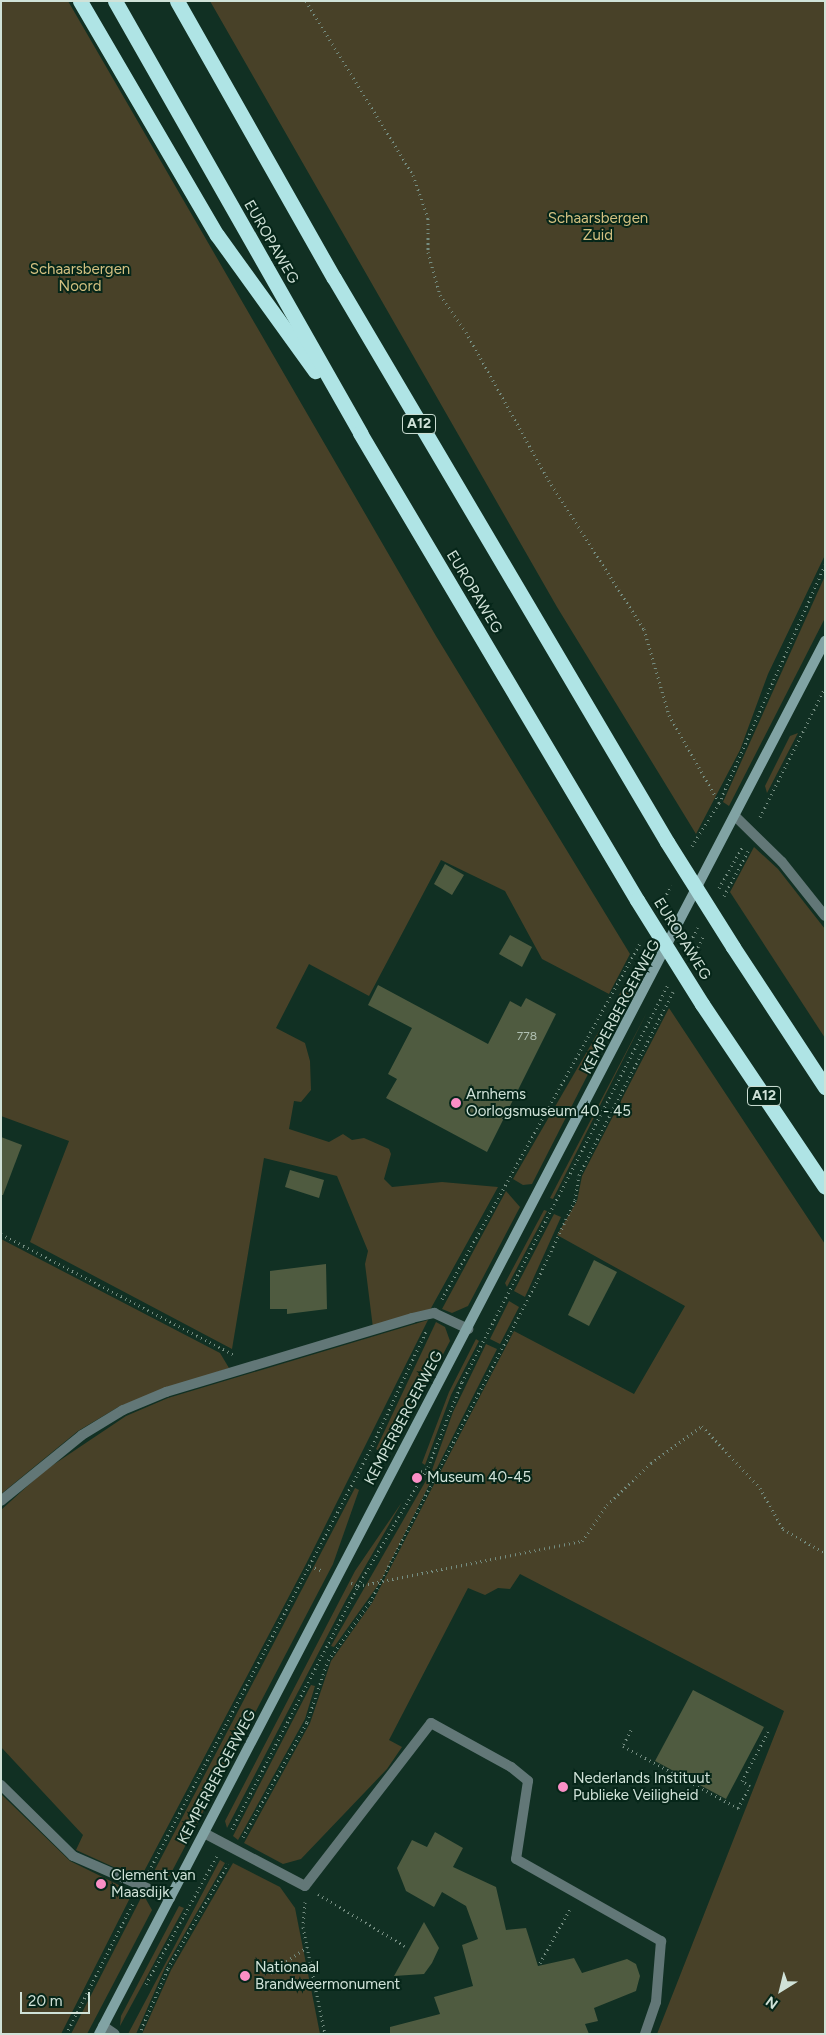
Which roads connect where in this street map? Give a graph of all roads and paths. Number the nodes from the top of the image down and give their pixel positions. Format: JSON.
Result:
{"nodes":[{"id":1,"x":80,"y":1,"type":"edge"},
{"id":2,"x":115,"y":1,"type":"edge"},
{"id":3,"x":177,"y":1,"type":"edge"},
{"id":4,"x":306,"y":1,"type":"edge"},
{"id":5,"x":360,"y":434,"type":"junction"},
{"id":6,"x":825,"y":565,"type":"edge"},
{"id":7,"x":825,"y":641,"type":"edge"},
{"id":8,"x":825,"y":688,"type":"edge"},
{"id":9,"x":719,"y":803,"type":"junction"},
{"id":10,"x":736,"y":817,"type":"junction"},
{"id":11,"x":754,"y":835,"type":"junction"},
{"id":12,"x":688,"y":852,"type":"dead end"},
{"id":13,"x":675,"y":878,"type":"dead end"},
{"id":14,"x":718,"y":890,"type":"dead end"},
{"id":15,"x":723,"y":899,"type":"dead end"},
{"id":16,"x":657,"y":912,"type":"dead end"},
{"id":17,"x":704,"y":916,"type":"dead end"},
{"id":18,"x":825,"y":916,"type":"edge"},
{"id":19,"x":709,"y":926,"type":"dead end"},
{"id":20,"x":644,"y":938,"type":"dead end"},
{"id":21,"x":685,"y":952,"type":"dead end"},
{"id":22,"x":690,"y":961,"type":"dead end"},
{"id":23,"x":671,"y":978,"type":"dead end"},
{"id":24,"x":676,"y":987,"type":"dead end"},
{"id":25,"x":825,"y":1087,"type":"edge"},
{"id":26,"x":825,"y":1187,"type":"edge"},
{"id":27,"x":1,"y":1234,"type":"edge"},
{"id":28,"x":434,"y":1313,"type":"junction"},
{"id":29,"x":468,"y":1329,"type":"junction"},
{"id":30,"x":256,"y":1367,"type":"junction"},
{"id":31,"x":421,"y":1470,"type":"dead end"},
{"id":32,"x":426,"y":1472,"type":"junction"},
{"id":33,"x":436,"y":1476,"type":"junction"},
{"id":34,"x":1,"y":1501,"type":"edge"},
{"id":35,"x":825,"y":1553,"type":"edge"},
{"id":36,"x":381,"y":1581,"type":"junction"},
{"id":37,"x":358,"y":1586,"type":"junction"},
{"id":38,"x":631,"y":1730,"type":"dead end"},
{"id":39,"x":769,"y":1730,"type":"dead end"},
{"id":40,"x":1,"y":1785,"type":"edge"},
{"id":41,"x":204,"y":1833,"type":"junction"},
{"id":42,"x":223,"y":1845,"type":"junction"},
{"id":43,"x":235,"y":1851,"type":"junction"},
{"id":44,"x":142,"y":1885,"type":"junction"},
{"id":45,"x":305,"y":1886,"type":"junction"},
{"id":46,"x":578,"y":1893,"type":"junction"},
{"id":47,"x":170,"y":1898,"type":"junction"},
{"id":48,"x":306,"y":1901,"type":"dead end"},
{"id":49,"x":405,"y":1946,"type":"dead end"},
{"id":50,"x":307,"y":1947,"type":"junction"},
{"id":51,"x":540,"y":1963,"type":"dead end"},
{"id":52,"x":270,"y":1973,"type":"dead end"},
{"id":53,"x":143,"y":1990,"type":"dead end"},
{"id":54,"x":101,"y":2030,"type":"edge"},
{"id":55,"x":66,"y":2034,"type":"edge"},
{"id":56,"x":115,"y":2034,"type":"edge"},
{"id":57,"x":139,"y":2034,"type":"edge"},
{"id":58,"x":325,"y":2034,"type":"edge"},
{"id":59,"x":645,"y":2034,"type":"edge"}],
"edges":[{"from":1,"to":5,"type":"highway","number":"A12"},
{"from":2,"to":5,"type":"highway","name":"EUROPAWEG","number":"A12"},
{"from":3,"to":25,"type":"highway","number":"A12","bridge":true},
{"from":4,"to":9,"type":"path"},
{"from":5,"to":26,"type":"highway","name":"EUROPAWEG","number":"A12","bridge":true},
{"from":6,"to":9,"type":"path"},
{"from":7,"to":10,"type":"main road","name":"KEMPERBERGERWEG"},
{"from":8,"to":11,"type":"path"},
{"from":9,"to":12,"type":"path"},
{"from":10,"to":11,"type":"street"},
{"from":10,"to":29,"type":"main road","name":"KEMPERBERGERWEG"},
{"from":11,"to":14,"type":"path"},
{"from":11,"to":15,"type":"path"},
{"from":11,"to":18,"type":"street"},
{"from":13,"to":16,"type":"path"},
{"from":17,"to":21,"type":"path","name":"KEMPERBERGERWEG"},
{"from":19,"to":22,"type":"path"},
{"from":20,"to":28,"type":"path","name":"KEMPERBERGERWEG"},
{"from":23,"to":32,"type":"path","name":"KEMPERBERGERWEG"},
{"from":24,"to":33,"type":"path"},
{"from":27,"to":30,"type":"path"},
{"from":28,"to":29,"type":"street"},
{"from":28,"to":30,"type":"street"},
{"from":28,"to":44,"type":"path","name":"KEMPERBERGERWEG"},
{"from":29,"to":41,"type":"main road","name":"KEMPERBERGERWEG"},
{"from":30,"to":34,"type":"street"},
{"from":31,"to":32,"type":"path"},
{"from":32,"to":33,"type":"path"},
{"from":32,"to":37,"type":"path","name":"KEMPERBERGERWEG"},
{"from":33,"to":36,"type":"path"},
{"from":35,"to":36,"type":"path"},
{"from":36,"to":37,"type":"path"},
{"from":36,"to":43,"type":"path"},
{"from":37,"to":42,"type":"path","name":"KEMPERBERGERWEG"},
{"from":38,"to":39,"type":"path"},
{"from":40,"to":44,"type":"street"},
{"from":41,"to":42,"type":"street"},
{"from":41,"to":47,"type":"main road","name":"KEMPERBERGERWEG"},
{"from":42,"to":43,"type":"street"},
{"from":42,"to":53,"type":"path","name":"KEMPERBERGERWEG"},
{"from":43,"to":45,"type":"street"},
{"from":43,"to":57,"type":"path"},
{"from":44,"to":47,"type":"street"},
{"from":44,"to":55,"type":"path","name":"KEMPERBERGERWEG"},
{"from":45,"to":46,"type":"street"},
{"from":45,"to":49,"type":"path"},
{"from":46,"to":51,"type":"path"},
{"from":46,"to":59,"type":"street"},
{"from":47,"to":54,"type":"main road","name":"KEMPERBERGERWEG"},
{"from":48,"to":50,"type":"path"},
{"from":50,"to":52,"type":"path"},
{"from":50,"to":58,"type":"path"},
{"from":54,"to":56,"type":"street"}]}
